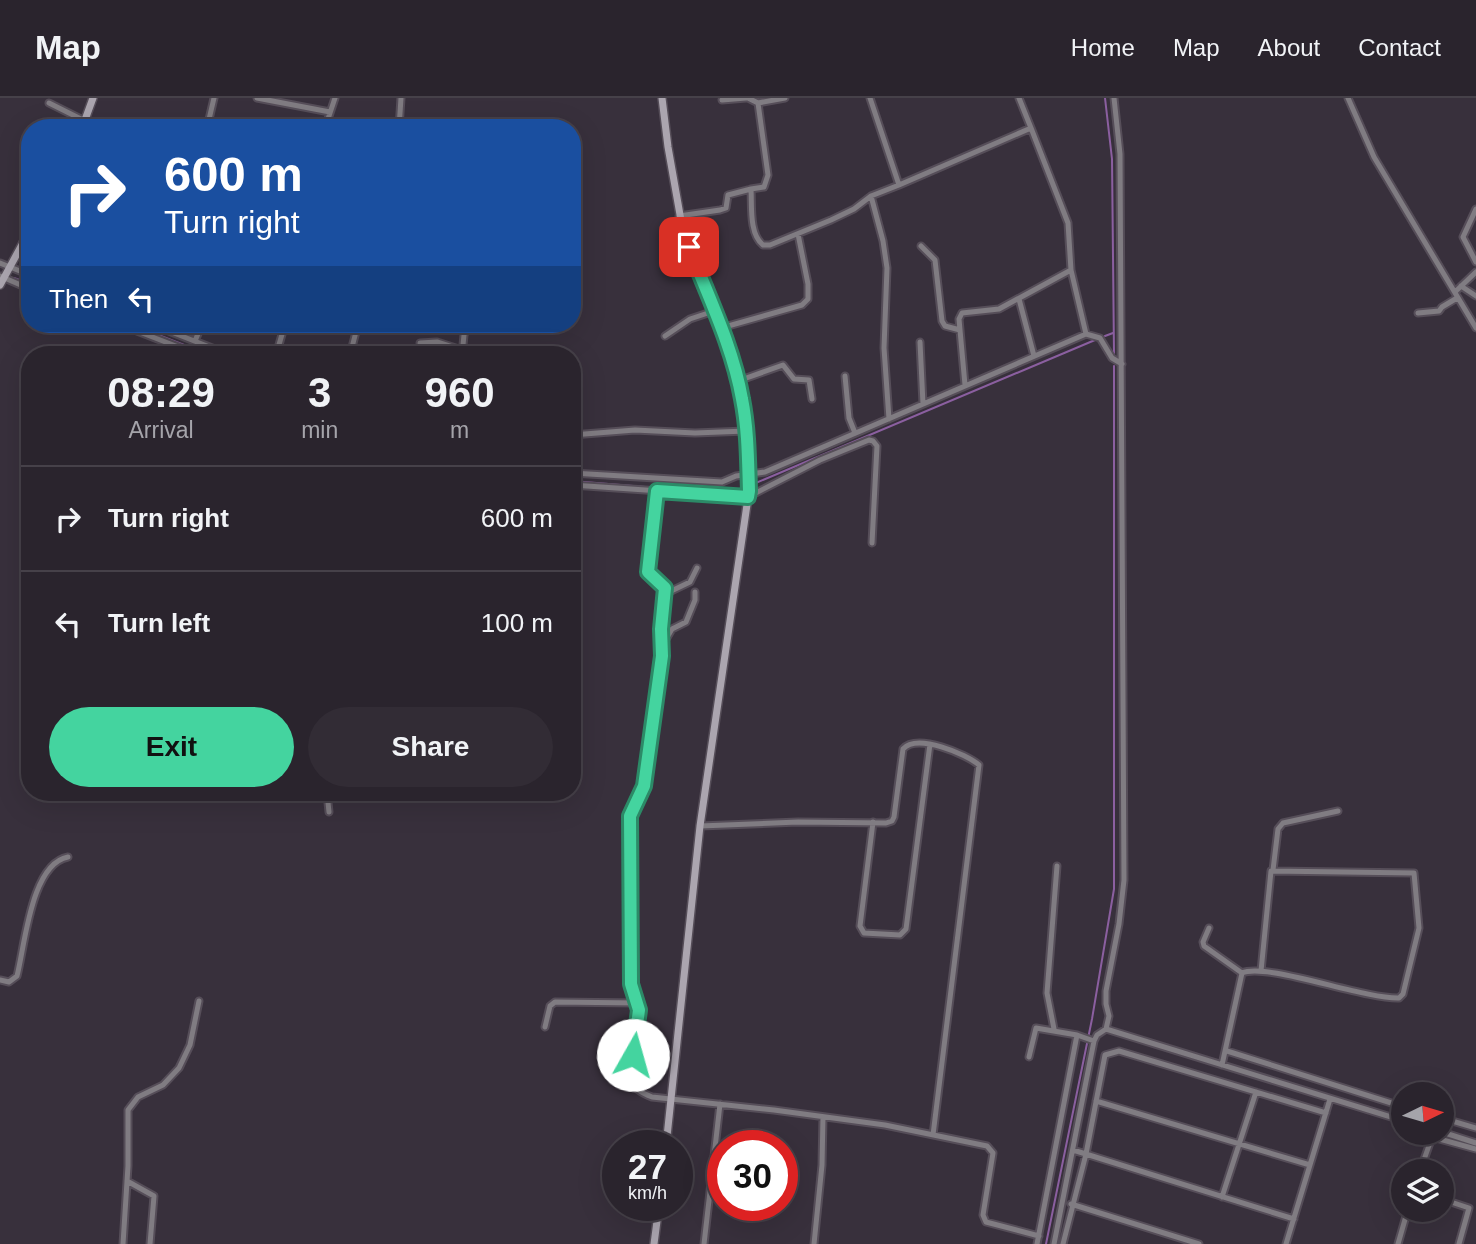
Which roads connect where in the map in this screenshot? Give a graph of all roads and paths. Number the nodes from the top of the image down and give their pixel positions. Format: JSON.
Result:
{"nodes":[{"id":1,"x":93,"y":98,"type":"edge"},
{"id":2,"x":214,"y":98,"type":"edge"},
{"id":3,"x":257,"y":98,"type":"edge"},
{"id":4,"x":335,"y":98,"type":"edge"},
{"id":5,"x":401,"y":98,"type":"edge"},
{"id":6,"x":662,"y":98,"type":"edge"},
{"id":7,"x":747,"y":98,"type":"edge"},
{"id":8,"x":785,"y":98,"type":"edge"},
{"id":9,"x":870,"y":98,"type":"edge"},
{"id":10,"x":1019,"y":98,"type":"edge"},
{"id":11,"x":1114,"y":98,"type":"edge"},
{"id":12,"x":1348,"y":98,"type":"edge"},
{"id":13,"x":722,"y":100,"type":"dead end"},
{"id":14,"x":49,"y":103,"type":"dead end"},
{"id":15,"x":758,"y":103,"type":"junction"},
{"id":16,"x":330,"y":112,"type":"junction"},
{"id":17,"x":75,"y":119,"type":"edge"},
{"id":18,"x":85,"y":119,"type":"edge"},
{"id":19,"x":209,"y":119,"type":"edge"},
{"id":20,"x":328,"y":119,"type":"edge"},
{"id":21,"x":400,"y":119,"type":"edge"},
{"id":22,"x":1031,"y":128,"type":"junction"},
{"id":23,"x":899,"y":185,"type":"junction"},
{"id":24,"x":751,"y":189,"type":"junction"},
{"id":25,"x":871,"y":196,"type":"junction"},
{"id":26,"x":1476,"y":209,"type":"edge"},
{"id":27,"x":680,"y":216,"type":"junction"},
{"id":28,"x":797,"y":234,"type":"junction"},
{"id":29,"x":921,"y":246,"type":"dead end"},
{"id":30,"x":21,"y":247,"type":"edge"},
{"id":31,"x":0,"y":262,"type":"edge"},
{"id":32,"x":1476,"y":262,"type":"edge"},
{"id":33,"x":10,"y":267,"type":"junction"},
{"id":34,"x":1071,"y":270,"type":"junction"},
{"id":35,"x":21,"y":271,"type":"edge"},
{"id":36,"x":1476,"y":272,"type":"edge"},
{"id":37,"x":1,"y":280,"type":"edge"},
{"id":38,"x":21,"y":286,"type":"edge"},
{"id":39,"x":1461,"y":286,"type":"junction"},
{"id":40,"x":1457,"y":294,"type":"junction"},
{"id":41,"x":1476,"y":296,"type":"edge"},
{"id":42,"x":1019,"y":299,"type":"junction"},
{"id":43,"x":715,"y":311,"type":"junction"},
{"id":44,"x":1418,"y":313,"type":"dead end"},
{"id":45,"x":721,"y":328,"type":"junction"},
{"id":46,"x":1476,"y":328,"type":"edge"},
{"id":47,"x":960,"y":330,"type":"junction"},
{"id":48,"x":150,"y":333,"type":"edge"},
{"id":49,"x":174,"y":333,"type":"edge"},
{"id":50,"x":198,"y":333,"type":"edge"},
{"id":51,"x":1086,"y":334,"type":"junction"},
{"id":52,"x":665,"y":336,"type":"dead end"},
{"id":53,"x":195,"y":341,"type":"junction"},
{"id":54,"x":920,"y":342,"type":"dead end"},
{"id":55,"x":420,"y":343,"type":"dead end"},
{"id":56,"x":179,"y":346,"type":"edge"},
{"id":57,"x":208,"y":346,"type":"edge"},
{"id":58,"x":447,"y":346,"type":"edge"},
{"id":59,"x":1034,"y":356,"type":"junction"},
{"id":60,"x":1122,"y":364,"type":"junction"},
{"id":61,"x":845,"y":376,"type":"dead end"},
{"id":62,"x":738,"y":381,"type":"junction"},
{"id":63,"x":965,"y":385,"type":"junction"},
{"id":64,"x":812,"y":399,"type":"dead end"},
{"id":65,"x":923,"y":404,"type":"junction"},
{"id":66,"x":889,"y":419,"type":"junction"},
{"id":67,"x":746,"y":431,"type":"junction"},
{"id":68,"x":855,"y":433,"type":"junction"},
{"id":69,"x":581,"y":434,"type":"edge"},
{"id":70,"x":581,"y":474,"type":"edge"},
{"id":71,"x":748,"y":477,"type":"junction"},
{"id":72,"x":581,"y":486,"type":"edge"},
{"id":73,"x":657,"y":491,"type":"junction"},
{"id":74,"x":748,"y":494,"type":"junction"},
{"id":75,"x":872,"y":543,"type":"dead end"},
{"id":76,"x":696,"y":568,"type":"dead end"},
{"id":77,"x":695,"y":592,"type":"dead end"},
{"id":78,"x":665,"y":594,"type":"junction"},
{"id":79,"x":662,"y":646,"type":"junction"},
{"id":80,"x":930,"y":744,"type":"junction"},
{"id":81,"x":328,"y":801,"type":"edge"},
{"id":82,"x":1338,"y":811,"type":"dead end"},
{"id":83,"x":329,"y":812,"type":"dead end"},
{"id":84,"x":873,"y":822,"type":"junction"},
{"id":85,"x":700,"y":825,"type":"junction"},
{"id":86,"x":68,"y":857,"type":"dead end"},
{"id":87,"x":1057,"y":866,"type":"dead end"},
{"id":88,"x":1273,"y":870,"type":"junction"},
{"id":89,"x":1209,"y":928,"type":"dead end"},
{"id":90,"x":1261,"y":971,"type":"junction"},
{"id":91,"x":1242,"y":973,"type":"junction"},
{"id":92,"x":0,"y":980,"type":"edge"},
{"id":93,"x":198,"y":1001,"type":"dead end"},
{"id":94,"x":638,"y":1003,"type":"junction"},
{"id":95,"x":545,"y":1027,"type":"dead end"},
{"id":96,"x":1106,"y":1029,"type":"junction"},
{"id":97,"x":1054,"y":1030,"type":"junction"},
{"id":98,"x":1080,"y":1036,"type":"junction"},
{"id":99,"x":1092,"y":1041,"type":"junction"},
{"id":100,"x":1227,"y":1051,"type":"junction"},
{"id":101,"x":1029,"y":1057,"type":"dead end"},
{"id":102,"x":1222,"y":1065,"type":"junction"},
{"id":103,"x":1256,"y":1092,"type":"junction"},
{"id":104,"x":1330,"y":1099,"type":"junction"},
{"id":105,"x":671,"y":1100,"type":"junction"},
{"id":106,"x":1096,"y":1101,"type":"junction"},
{"id":107,"x":1391,"y":1103,"type":"edge"},
{"id":108,"x":720,"y":1104,"type":"junction"},
{"id":109,"x":1326,"y":1113,"type":"junction"},
{"id":110,"x":822,"y":1117,"type":"junction"},
{"id":111,"x":1391,"y":1117,"type":"edge"},
{"id":112,"x":1454,"y":1122,"type":"edge"},
{"id":113,"x":1476,"y":1128,"type":"edge"},
{"id":114,"x":668,"y":1130,"type":"edge"},
{"id":115,"x":933,"y":1135,"type":"junction"},
{"id":116,"x":1454,"y":1137,"type":"edge"},
{"id":117,"x":1454,"y":1139,"type":"edge"},
{"id":118,"x":1476,"y":1143,"type":"edge"},
{"id":119,"x":1239,"y":1144,"type":"junction"},
{"id":120,"x":1476,"y":1149,"type":"edge"},
{"id":121,"x":1073,"y":1150,"type":"junction"},
{"id":122,"x":1086,"y":1154,"type":"junction"},
{"id":123,"x":1310,"y":1165,"type":"junction"},
{"id":124,"x":127,"y":1181,"type":"junction"},
{"id":125,"x":1222,"y":1197,"type":"junction"},
{"id":126,"x":1063,"y":1201,"type":"junction"},
{"id":127,"x":1454,"y":1203,"type":"edge"},
{"id":128,"x":1072,"y":1204,"type":"junction"},
{"id":129,"x":1473,"y":1209,"type":"edge"},
{"id":130,"x":1294,"y":1219,"type":"junction"},
{"id":131,"x":657,"y":1221,"type":"edge"},
{"id":132,"x":1404,"y":1222,"type":"edge"},
{"id":133,"x":1039,"y":1236,"type":"junction"},
{"id":134,"x":123,"y":1244,"type":"edge"},
{"id":135,"x":150,"y":1244,"type":"edge"},
{"id":136,"x":654,"y":1244,"type":"edge"},
{"id":137,"x":704,"y":1244,"type":"edge"},
{"id":138,"x":814,"y":1244,"type":"edge"},
{"id":139,"x":1037,"y":1244,"type":"edge"},
{"id":140,"x":1054,"y":1244,"type":"edge"},
{"id":141,"x":1063,"y":1244,"type":"edge"},
{"id":142,"x":1199,"y":1244,"type":"edge"},
{"id":143,"x":1286,"y":1244,"type":"edge"},
{"id":144,"x":1398,"y":1244,"type":"edge"},
{"id":145,"x":1459,"y":1244,"type":"edge"}],
"edges":[{"from":1,"to":18,"type":"street"},
{"from":2,"to":19,"type":"street"},
{"from":3,"to":16,"type":"street"},
{"from":4,"to":16,"type":"street"},
{"from":5,"to":21,"type":"street"},
{"from":6,"to":27,"type":"street"},
{"from":7,"to":13,"type":"street"},
{"from":7,"to":15,"type":"street"},
{"from":8,"to":15,"type":"street"},
{"from":9,"to":23,"type":"street"},
{"from":10,"to":22,"type":"street"},
{"from":11,"to":60,"type":"street"},
{"from":12,"to":40,"type":"street"},
{"from":14,"to":17,"type":"street"},
{"from":15,"to":24,"type":"street"},
{"from":16,"to":20,"type":"street"},
{"from":22,"to":23,"type":"street"},
{"from":22,"to":34,"type":"street"},
{"from":23,"to":25,"type":"street"},
{"from":24,"to":27,"type":"street"},
{"from":24,"to":28,"type":"street"},
{"from":25,"to":28,"type":"street"},
{"from":25,"to":66,"type":"street"},
{"from":26,"to":32,"type":"street"},
{"from":27,"to":43,"type":"street"},
{"from":28,"to":45,"type":"street"},
{"from":29,"to":47,"type":"street"},
{"from":30,"to":33,"type":"street"},
{"from":31,"to":33,"type":"street"},
{"from":33,"to":35,"type":"street"},
{"from":33,"to":37,"type":"street"},
{"from":34,"to":42,"type":"street"},
{"from":34,"to":51,"type":"street"},
{"from":36,"to":39,"type":"street"},
{"from":37,"to":38,"type":"street"},
{"from":39,"to":40,"type":"street"},
{"from":39,"to":41,"type":"street"},
{"from":40,"to":44,"type":"street"},
{"from":40,"to":46,"type":"street"},
{"from":42,"to":47,"type":"street"},
{"from":42,"to":59,"type":"street"},
{"from":43,"to":45,"type":"street"},
{"from":43,"to":52,"type":"street"},
{"from":45,"to":62,"type":"street"},
{"from":47,"to":63,"type":"street"},
{"from":48,"to":56,"type":"street"},
{"from":49,"to":53,"type":"street"},
{"from":50,"to":53,"type":"street"},
{"from":51,"to":59,"type":"street"},
{"from":51,"to":60,"type":"street"},
{"from":53,"to":57,"type":"street"},
{"from":54,"to":65,"type":"street"},
{"from":55,"to":58,"type":"street"},
{"from":59,"to":63,"type":"street"},
{"from":60,"to":96,"type":"street"},
{"from":61,"to":68,"type":"street"},
{"from":62,"to":64,"type":"street"},
{"from":62,"to":67,"type":"street"},
{"from":63,"to":65,"type":"street"},
{"from":65,"to":66,"type":"street"},
{"from":66,"to":68,"type":"street"},
{"from":67,"to":69,"type":"street"},
{"from":67,"to":71,"type":"street"},
{"from":68,"to":71,"type":"street"},
{"from":70,"to":71,"type":"street"},
{"from":71,"to":74,"type":"street"},
{"from":72,"to":73,"type":"street"},
{"from":73,"to":74,"type":"street"},
{"from":73,"to":78,"type":"street"},
{"from":74,"to":75,"type":"street"},
{"from":74,"to":85,"type":"street"},
{"from":76,"to":78,"type":"street"},
{"from":77,"to":79,"type":"street"},
{"from":78,"to":79,"type":"street"},
{"from":79,"to":94,"type":"street"},
{"from":80,"to":84,"type":"street"},
{"from":80,"to":84,"type":"street"},
{"from":80,"to":115,"type":"street"},
{"from":81,"to":83,"type":"street"},
{"from":82,"to":88,"type":"street"},
{"from":84,"to":85,"type":"street"},
{"from":85,"to":105,"type":"street"},
{"from":86,"to":92,"type":"street"},
{"from":87,"to":97,"type":"street"},
{"from":88,"to":90,"type":"street"},
{"from":88,"to":90,"type":"street"},
{"from":89,"to":91,"type":"street"},
{"from":90,"to":91,"type":"street"},
{"from":91,"to":100,"type":"street"},
{"from":93,"to":124,"type":"street"},
{"from":94,"to":95,"type":"street"},
{"from":94,"to":105,"type":"street"},
{"from":96,"to":99,"type":"street"},
{"from":96,"to":102,"type":"street"},
{"from":97,"to":98,"type":"street"},
{"from":97,"to":101,"type":"street"},
{"from":98,"to":99,"type":"street"},
{"from":98,"to":133,"type":"street"},
{"from":99,"to":121,"type":"street"},
{"from":100,"to":102,"type":"street"},
{"from":100,"to":107,"type":"street"},
{"from":102,"to":104,"type":"street"},
{"from":103,"to":106,"type":"street"},
{"from":103,"to":109,"type":"street"},
{"from":103,"to":119,"type":"street"},
{"from":104,"to":109,"type":"street"},
{"from":104,"to":111,"type":"street"},
{"from":105,"to":108,"type":"street"},
{"from":105,"to":114,"type":"street"},
{"from":106,"to":119,"type":"street"},
{"from":106,"to":122,"type":"street"},
{"from":108,"to":110,"type":"street"},
{"from":108,"to":137,"type":"street"},
{"from":109,"to":123,"type":"street"},
{"from":110,"to":115,"type":"street"},
{"from":110,"to":138,"type":"street"},
{"from":112,"to":113,"type":"street"},
{"from":115,"to":133,"type":"street"},
{"from":116,"to":118,"type":"street"},
{"from":117,"to":120,"type":"street"},
{"from":119,"to":123,"type":"street"},
{"from":119,"to":125,"type":"street"},
{"from":121,"to":122,"type":"street"},
{"from":121,"to":126,"type":"street"},
{"from":122,"to":125,"type":"street"},
{"from":122,"to":128,"type":"street"},
{"from":123,"to":130,"type":"street"},
{"from":124,"to":134,"type":"street"},
{"from":124,"to":135,"type":"street"},
{"from":125,"to":130,"type":"street"},
{"from":126,"to":128,"type":"street"},
{"from":126,"to":140,"type":"street"},
{"from":127,"to":129,"type":"street"},
{"from":128,"to":141,"type":"street"},
{"from":128,"to":142,"type":"street"},
{"from":129,"to":145,"type":"street"},
{"from":130,"to":143,"type":"street"},
{"from":131,"to":136,"type":"street"},
{"from":132,"to":144,"type":"street"},
{"from":133,"to":139,"type":"street"}]}
